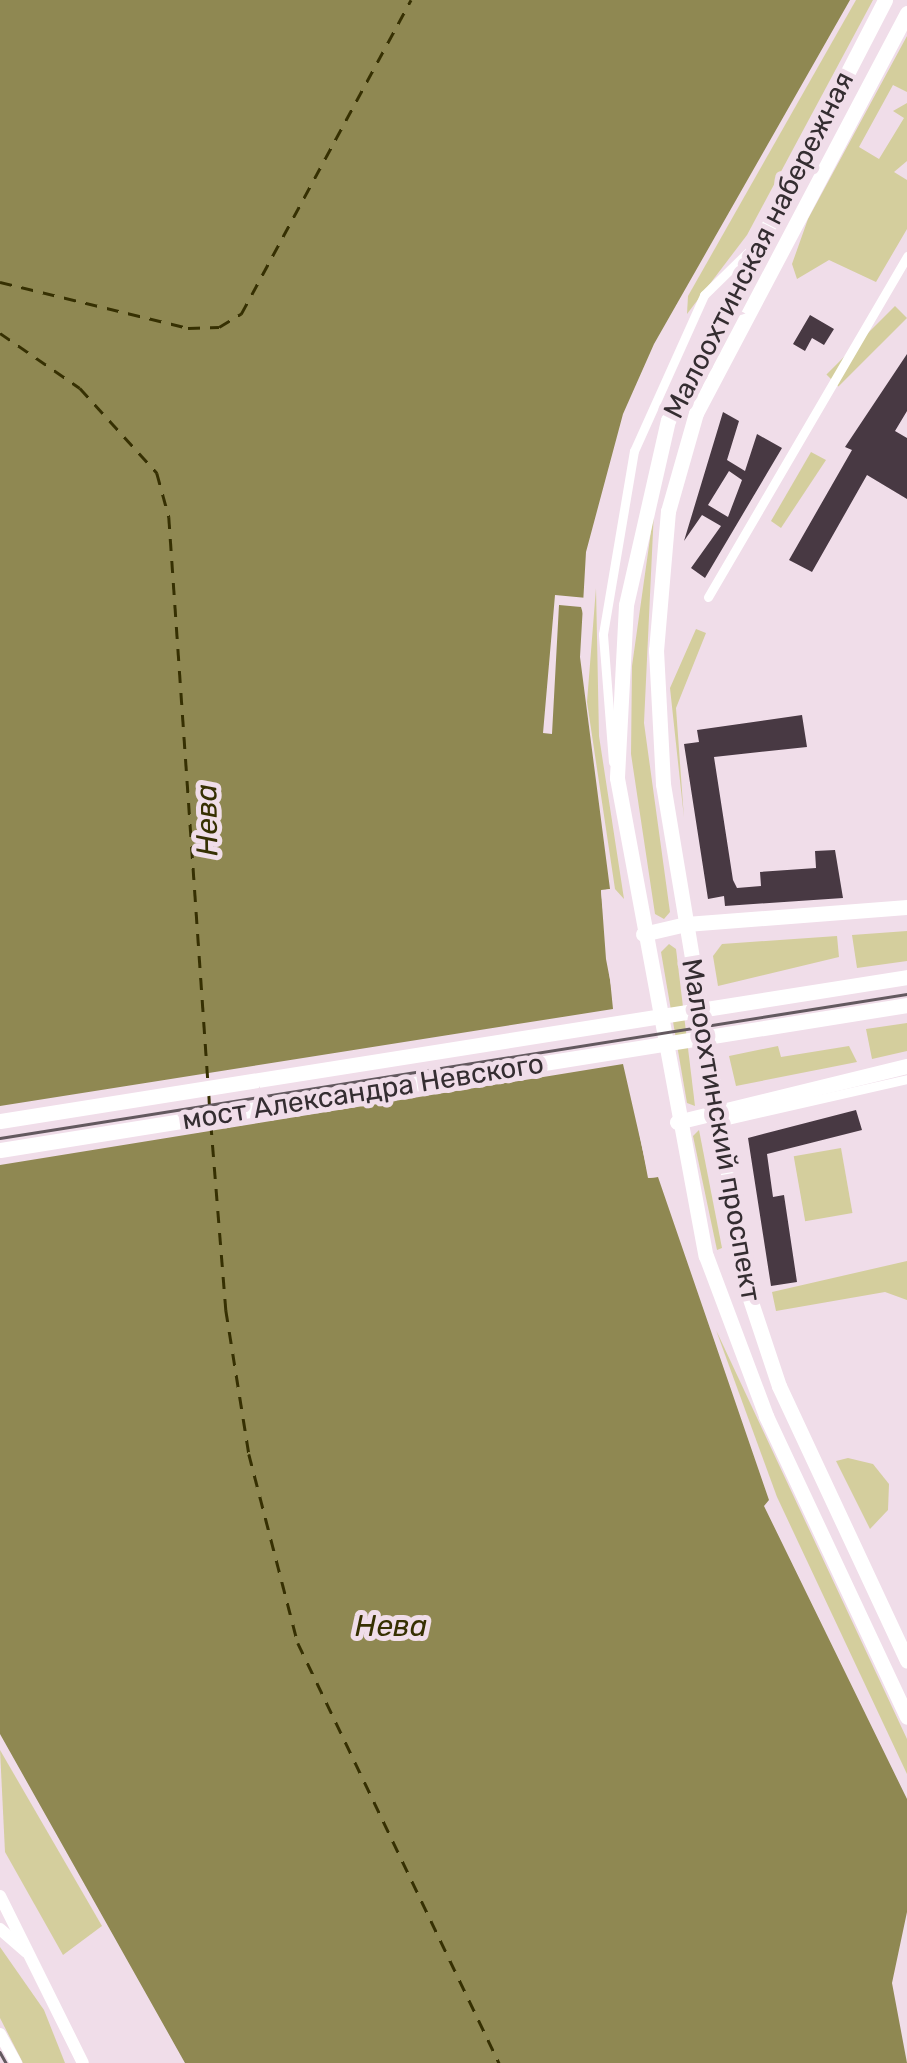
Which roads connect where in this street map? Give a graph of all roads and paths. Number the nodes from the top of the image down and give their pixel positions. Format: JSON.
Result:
{"nodes":[{"id":1,"x":884,"y":0,"type":"edge"},
{"id":2,"x":907,"y":13,"type":"edge"},
{"id":3,"x":754,"y":246,"type":"junction"},
{"id":4,"x":907,"y":256,"type":"edge"},
{"id":5,"x":708,"y":597,"type":"dead end"},
{"id":6,"x":656,"y":689,"type":"joint"},
{"id":7,"x":618,"y":786,"type":"junction"},
{"id":8,"x":907,"y":908,"type":"edge"},
{"id":9,"x":686,"y":930,"type":"junction"},
{"id":10,"x":643,"y":934,"type":"junction"},
{"id":11,"x":907,"y":977,"type":"edge"},
{"id":12,"x":907,"y":1005,"type":"edge"},
{"id":13,"x":907,"y":1066,"type":"edge"},
{"id":14,"x":907,"y":1079,"type":"edge"},
{"id":15,"x":715,"y":1116,"type":"junction"},
{"id":16,"x":0,"y":1121,"type":"edge"},
{"id":17,"x":676,"y":1122,"type":"junction"},
{"id":18,"x":0,"y":1150,"type":"edge"},
{"id":19,"x":907,"y":1661,"type":"edge"},
{"id":20,"x":907,"y":1717,"type":"edge"},
{"id":21,"x":0,"y":1896,"type":"edge"},
{"id":22,"x":0,"y":1930,"type":"edge"},
{"id":23,"x":28,"y":1954,"type":"junction"},
{"id":24,"x":0,"y":2034,"type":"edge"},
{"id":25,"x":16,"y":2063,"type":"edge"},
{"id":26,"x":83,"y":2063,"type":"edge"}],
"edges":[{"from":1,"to":3,"type":"main road","name":"Малоохтинская набережная"},
{"from":2,"to":6,"type":"main road","name":"Малоохтинская набережная"},
{"from":3,"to":7,"type":"main road","name":"Малоохтинская набережная"},
{"from":3,"to":7,"type":"street"},
{"from":4,"to":5,"type":"street"},
{"from":6,"to":9,"type":"main road","name":"Малоохтинский проспект"},
{"from":7,"to":10,"type":"main road","name":"Малоохтинский проспект"},
{"from":8,"to":9,"type":"main road"},
{"from":9,"to":10,"type":"main road"},
{"from":9,"to":15,"type":"main road","name":"Малоохтинский проспект"},
{"from":10,"to":17,"type":"main road","name":"Малоохтинский проспект"},
{"from":11,"to":16,"type":"main road","name":"мост Александра Невского"},
{"from":12,"to":18,"type":"main road","name":"мост Александра Невского"},
{"from":13,"to":15,"type":"main road"},
{"from":14,"to":15,"type":"street"},
{"from":15,"to":17,"type":"main road"},
{"from":15,"to":19,"type":"main road","name":"Малоохтинский проспект"},
{"from":17,"to":20,"type":"main road","name":"Малоохтинский проспект"},
{"from":21,"to":23,"type":"main road"},
{"from":22,"to":23,"type":"main road"},
{"from":23,"to":26,"type":"main road"},
{"from":24,"to":25,"type":"main road"}]}
